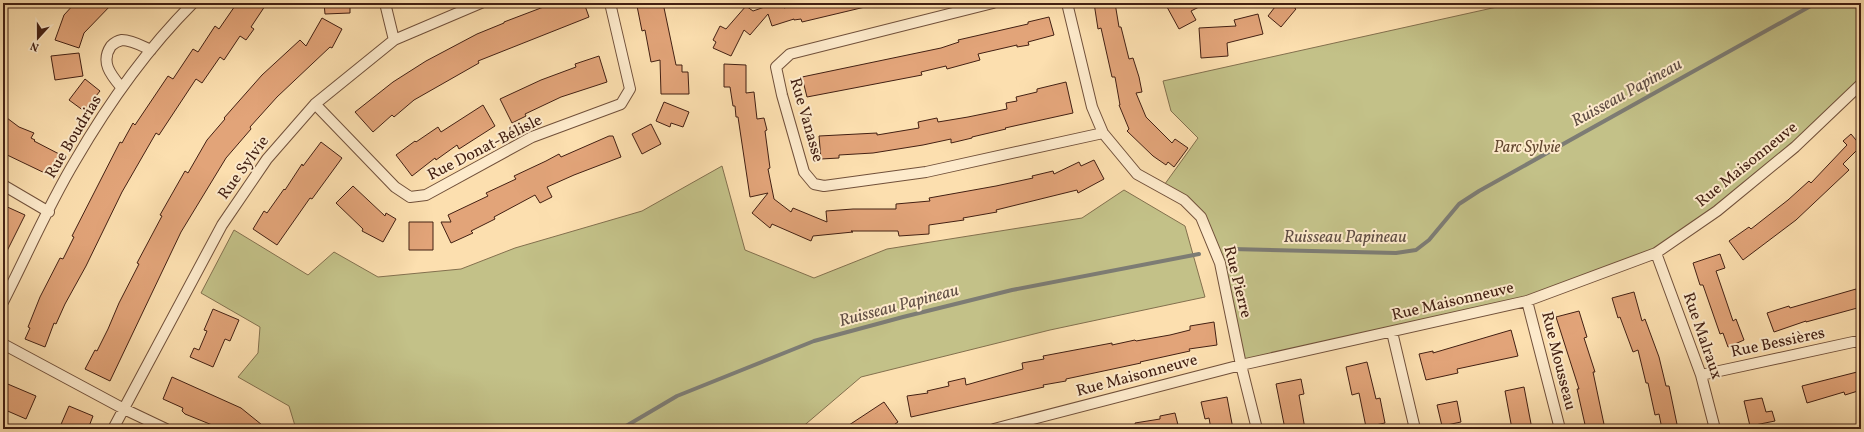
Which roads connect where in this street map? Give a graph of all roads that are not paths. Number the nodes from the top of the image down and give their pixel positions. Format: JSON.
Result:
{"nodes":[{"id":1,"x":193,"y":3,"type":"edge"},
{"id":2,"x":385,"y":3,"type":"edge"},
{"id":3,"x":481,"y":3,"type":"edge"},
{"id":4,"x":610,"y":3,"type":"edge"},
{"id":5,"x":993,"y":3,"type":"edge"},
{"id":6,"x":1067,"y":3,"type":"edge"},
{"id":7,"x":394,"y":40,"type":"junction"},
{"id":8,"x":151,"y":50,"type":"junction"},
{"id":9,"x":1861,"y":84,"type":"edge"},
{"id":10,"x":121,"y":87,"type":"junction"},
{"id":11,"x":314,"y":104,"type":"junction"},
{"id":12,"x":1103,"y":133,"type":"junction"},
{"id":13,"x":3,"y":185,"type":"edge"},
{"id":14,"x":49,"y":212,"type":"junction"},
{"id":15,"x":1656,"y":253,"type":"junction"},
{"id":16,"x":1527,"y":301,"type":"junction"},
{"id":17,"x":3,"y":302,"type":"edge"},
{"id":18,"x":1392,"y":332,"type":"junction"},
{"id":19,"x":1861,"y":342,"type":"edge"},
{"id":20,"x":3,"y":344,"type":"edge"},
{"id":21,"x":1241,"y":365,"type":"junction"},
{"id":22,"x":1701,"y":375,"type":"junction"},
{"id":23,"x":124,"y":409,"type":"junction"},
{"id":24,"x":113,"y":429,"type":"edge"},
{"id":25,"x":166,"y":429,"type":"edge"},
{"id":26,"x":994,"y":429,"type":"edge"},
{"id":27,"x":1257,"y":429,"type":"edge"},
{"id":28,"x":1415,"y":429,"type":"edge"},
{"id":29,"x":1560,"y":429,"type":"edge"},
{"id":30,"x":1715,"y":429,"type":"edge"}],
"edges":[{"from":1,"to":8,"type":"street","name":"Rue Boudrias"},
{"from":2,"to":7,"type":"street"},
{"from":3,"to":7,"type":"street","name":"Rue Sylvie"},
{"from":4,"to":11,"type":"street","name":"Rue Donat-Bélisle"},
{"from":5,"to":12,"type":"street","name":"Rue Vanasse"},
{"from":6,"to":12,"type":"street","name":"Rue Pierre"},
{"from":7,"to":11,"type":"street","name":"Rue Sylvie"},
{"from":8,"to":10,"type":"street","name":"Rue Boudrias"},
{"from":8,"to":10,"type":"street"},
{"from":9,"to":15,"type":"street","name":"Rue Maisonneuve"},
{"from":10,"to":14,"type":"street","name":"Rue Boudrias"},
{"from":11,"to":23,"type":"street","name":"Rue Sylvie"},
{"from":12,"to":21,"type":"street","name":"Rue Pierre"},
{"from":13,"to":14,"type":"street"},
{"from":14,"to":17,"type":"street","name":"Rue Boudrias"},
{"from":15,"to":16,"type":"street","name":"Rue Maisonneuve"},
{"from":15,"to":22,"type":"street","name":"Rue Malraux"},
{"from":16,"to":18,"type":"street","name":"Rue Maisonneuve"},
{"from":16,"to":29,"type":"street","name":"Rue Mousseau"},
{"from":18,"to":21,"type":"street","name":"Rue Maisonneuve"},
{"from":18,"to":28,"type":"street"},
{"from":19,"to":22,"type":"street","name":"Rue Bessières"},
{"from":20,"to":23,"type":"street"},
{"from":21,"to":26,"type":"street","name":"Rue Maisonneuve"},
{"from":21,"to":27,"type":"street","name":"Rue Pierre"},
{"from":22,"to":30,"type":"street","name":"Rue Malraux"},
{"from":23,"to":24,"type":"street","name":"Rue Sylvie"},
{"from":23,"to":25,"type":"street"}]}
